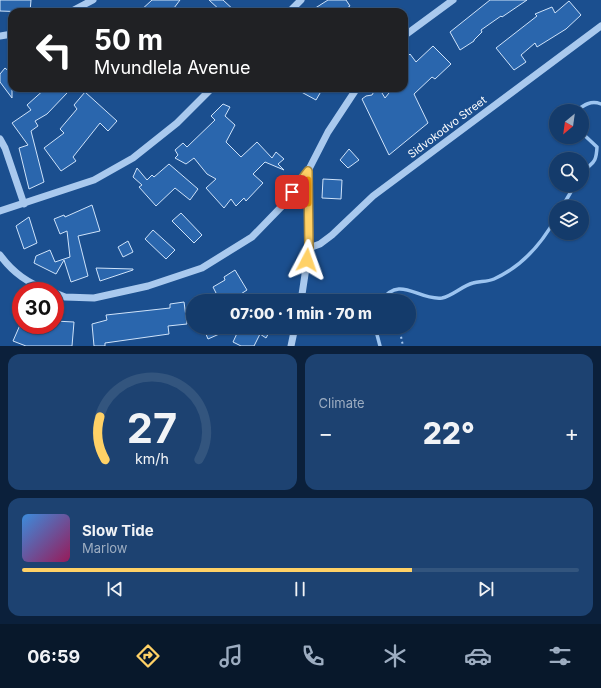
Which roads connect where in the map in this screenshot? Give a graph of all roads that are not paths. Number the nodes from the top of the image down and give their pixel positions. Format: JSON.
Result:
{"nodes":[{"id":1,"x":93,"y":0,"type":"edge"},
{"id":2,"x":301,"y":0,"type":"edge"},
{"id":3,"x":453,"y":0,"type":"edge"},
{"id":4,"x":78,"y":8,"type":"edge"},
{"id":5,"x":293,"y":8,"type":"edge"},
{"id":6,"x":601,"y":26,"type":"edge"},
{"id":7,"x":408,"y":33,"type":"edge"},
{"id":8,"x":208,"y":92,"type":"edge"},
{"id":9,"x":354,"y":92,"type":"edge"},
{"id":10,"x":0,"y":139,"type":"edge"},
{"id":11,"x":308,"y":171,"type":"junction"},
{"id":12,"x":24,"y":204,"type":"junction"},
{"id":13,"x":0,"y":211,"type":"edge"},
{"id":14,"x":309,"y":248,"type":"junction"},
{"id":15,"x":0,"y":255,"type":"edge"},
{"id":16,"x":29,"y":282,"type":"edge"},
{"id":17,"x":302,"y":294,"type":"edge"},
{"id":18,"x":64,"y":297,"type":"edge"},
{"id":19,"x":294,"y":334,"type":"edge"},
{"id":20,"x":291,"y":346,"type":"edge"}],
"edges":[{"from":1,"to":4,"type":"street"},
{"from":2,"to":5,"type":"street"},
{"from":3,"to":7,"type":"street"},
{"from":6,"to":14,"type":"street","name":"Sidvokodvo Street"},
{"from":8,"to":12,"type":"street"},
{"from":9,"to":11,"type":"street"},
{"from":10,"to":12,"type":"street"},
{"from":11,"to":14,"type":"street"},
{"from":11,"to":18,"type":"street"},
{"from":12,"to":13,"type":"street"},
{"from":14,"to":17,"type":"street"},
{"from":15,"to":16,"type":"street"},
{"from":19,"to":20,"type":"street"}]}
